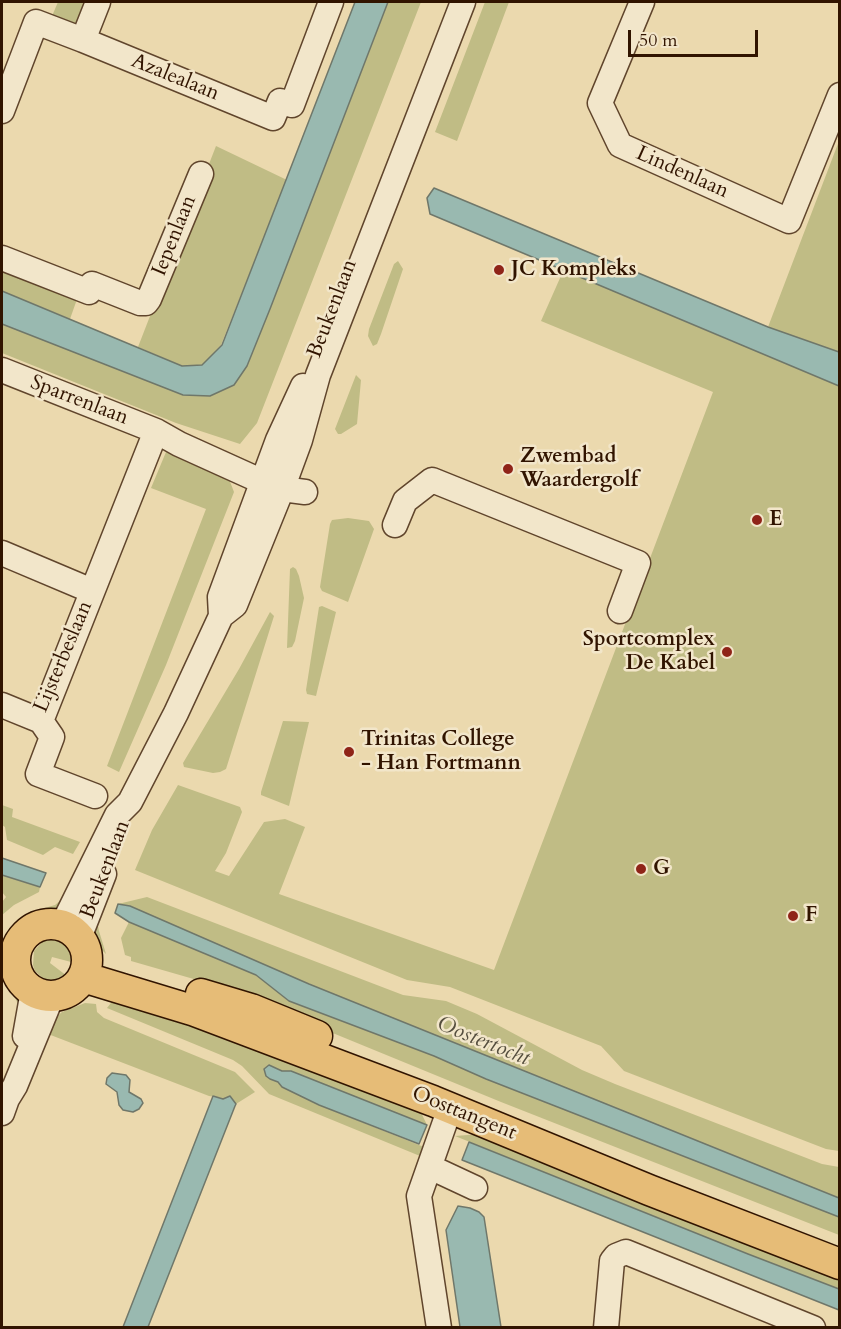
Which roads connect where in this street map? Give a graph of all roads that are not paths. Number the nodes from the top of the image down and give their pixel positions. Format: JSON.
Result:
{"nodes":[{"id":1,"x":98,"y":2,"type":"edge"},
{"id":2,"x":331,"y":2,"type":"edge"},
{"id":3,"x":452,"y":2,"type":"edge"},
{"id":4,"x":463,"y":2,"type":"edge"},
{"id":5,"x":642,"y":2,"type":"edge"},
{"id":6,"x":40,"y":12,"type":"edge"},
{"id":7,"x":83,"y":40,"type":"junction"},
{"id":8,"x":840,"y":95,"type":"edge"},
{"id":9,"x":2,"y":111,"type":"edge"},
{"id":10,"x":201,"y":174,"type":"dead end"},
{"id":11,"x":2,"y":258,"type":"edge"},
{"id":12,"x":2,"y":370,"type":"edge"},
{"id":13,"x":156,"y":431,"type":"junction"},
{"id":14,"x":286,"y":480,"type":"junction"},
{"id":15,"x":395,"y":525,"type":"dead end"},
{"id":16,"x":2,"y":553,"type":"edge"},
{"id":17,"x":92,"y":591,"type":"junction"},
{"id":18,"x":620,"y":611,"type":"dead end"},
{"id":19,"x":2,"y":705,"type":"edge"},
{"id":20,"x":41,"y":721,"type":"junction"},
{"id":21,"x":95,"y":796,"type":"dead end"},
{"id":22,"x":82,"y":924,"type":"junction"},
{"id":23,"x":10,"y":944,"type":"edge"},
{"id":24,"x":42,"y":994,"type":"junction"},
{"id":25,"x":4,"y":1106,"type":"edge"},
{"id":26,"x":450,"y":1108,"type":"junction"},
{"id":27,"x":430,"y":1167,"type":"junction"},
{"id":28,"x":475,"y":1188,"type":"dead end"},
{"id":29,"x":840,"y":1244,"type":"edge"},
{"id":30,"x":840,"y":1264,"type":"edge"},
{"id":31,"x":439,"y":1328,"type":"edge"},
{"id":32,"x":606,"y":1328,"type":"edge"},
{"id":33,"x":813,"y":1328,"type":"edge"}],
"edges":[{"from":1,"to":7,"type":"street"},
{"from":2,"to":7,"type":"street","name":"Azalealaan"},
{"from":3,"to":14,"type":"street","name":"Beukenlaan"},
{"from":4,"to":14,"type":"street","name":"Beukenlaan"},
{"from":5,"to":8,"type":"street","name":"Lindenlaan"},
{"from":6,"to":7,"type":"street","name":"Azalealaan"},
{"from":6,"to":9,"type":"street"},
{"from":10,"to":11,"type":"street","name":"Iepenlaan"},
{"from":12,"to":13,"type":"street","name":"Sparrenlaan"},
{"from":13,"to":14,"type":"street","name":"Sparrenlaan"},
{"from":13,"to":17,"type":"street","name":"Lijsterbeslaan"},
{"from":14,"to":22,"type":"street","name":"Beukenlaan"},
{"from":15,"to":18,"type":"street"},
{"from":16,"to":17,"type":"street","name":"Lijsterbeslaan"},
{"from":17,"to":20,"type":"street","name":"Lijsterbeslaan"},
{"from":19,"to":20,"type":"street","name":"Lijsterbeslaan"},
{"from":20,"to":21,"type":"street"},
{"from":22,"to":23,"type":"main road"},
{"from":22,"to":24,"type":"main road"},
{"from":22,"to":26,"type":"main road","name":"Oosttangent"},
{"from":22,"to":29,"type":"main road","name":"Oosttangent"},
{"from":23,"to":24,"type":"main road"},
{"from":24,"to":25,"type":"street"},
{"from":26,"to":27,"type":"street"},
{"from":26,"to":30,"type":"main road","name":"Oosttangent"},
{"from":27,"to":28,"type":"street"},
{"from":27,"to":31,"type":"street"},
{"from":32,"to":33,"type":"street"}]}
